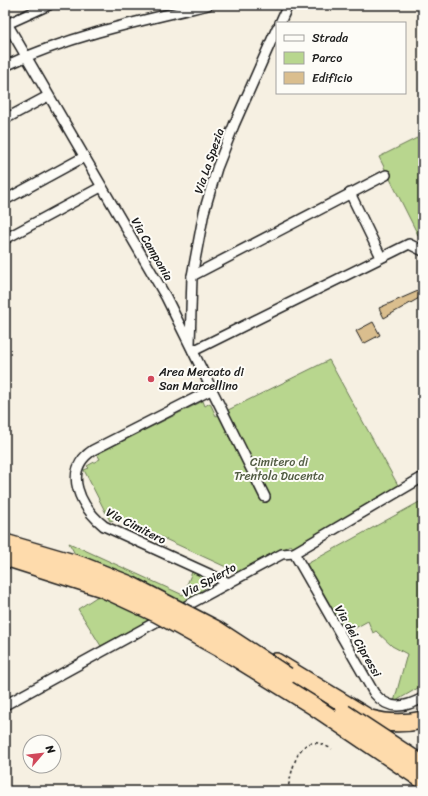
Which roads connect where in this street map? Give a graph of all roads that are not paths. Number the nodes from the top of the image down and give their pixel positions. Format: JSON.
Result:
{"nodes":[{"id":1,"x":49,"y":5,"type":"edge"},
{"id":2,"x":208,"y":5,"type":"edge"},
{"id":3,"x":288,"y":5,"type":"edge"},
{"id":4,"x":6,"y":22,"type":"edge"},
{"id":5,"x":280,"y":22,"type":"edge"},
{"id":6,"x":276,"y":30,"type":"edge"},
{"id":7,"x":25,"y":56,"type":"junction"},
{"id":8,"x":5,"y":66,"type":"edge"},
{"id":9,"x":48,"y":96,"type":"junction"},
{"id":10,"x":5,"y":119,"type":"edge"},
{"id":11,"x":84,"y":157,"type":"junction"},
{"id":12,"x":386,"y":175,"type":"dead end"},
{"id":13,"x":101,"y":187,"type":"junction"},
{"id":14,"x":350,"y":193,"type":"junction"},
{"id":15,"x":5,"y":200,"type":"edge"},
{"id":16,"x":5,"y":239,"type":"edge"},
{"id":17,"x":423,"y":251,"type":"edge"},
{"id":18,"x":381,"y":257,"type":"junction"},
{"id":19,"x":192,"y":276,"type":"junction"},
{"id":20,"x":191,"y":308,"type":"junction"},
{"id":21,"x":177,"y":319,"type":"junction"},
{"id":22,"x":192,"y":348,"type":"junction"},
{"id":23,"x":211,"y":390,"type":"junction"},
{"id":24,"x":423,"y":477,"type":"edge"},
{"id":25,"x":265,"y":497,"type":"dead end"},
{"id":26,"x":5,"y":543,"type":"edge"},
{"id":27,"x":294,"y":553,"type":"junction"},
{"id":28,"x":5,"y":557,"type":"edge"},
{"id":29,"x":229,"y":583,"type":"junction"},
{"id":30,"x":217,"y":630,"type":"junction"},
{"id":31,"x":423,"y":698,"type":"edge"},
{"id":32,"x":5,"y":705,"type":"edge"},
{"id":33,"x":423,"y":720,"type":"edge"},
{"id":34,"x":398,"y":764,"type":"junction"},
{"id":35,"x":423,"y":765,"type":"edge"},
{"id":36,"x":423,"y":780,"type":"edge"},
{"id":37,"x":423,"y":787,"type":"edge"}],
"edges":[{"from":1,"to":4,"type":"street"},
{"from":2,"to":7,"type":"street"},
{"from":3,"to":5,"type":"street"},
{"from":4,"to":7,"type":"street","name":"Via Campania"},
{"from":6,"to":19,"type":"street","name":"Via La Spezia"},
{"from":7,"to":8,"type":"street"},
{"from":7,"to":9,"type":"street","name":"Via Campania"},
{"from":9,"to":10,"type":"street"},
{"from":9,"to":11,"type":"street","name":"Via Campania"},
{"from":11,"to":13,"type":"street","name":"Via Campania"},
{"from":11,"to":15,"type":"street"},
{"from":12,"to":14,"type":"street"},
{"from":13,"to":16,"type":"street"},
{"from":13,"to":21,"type":"street","name":"Via Campania"},
{"from":14,"to":18,"type":"street"},
{"from":14,"to":19,"type":"street"},
{"from":17,"to":18,"type":"street"},
{"from":18,"to":22,"type":"street"},
{"from":19,"to":20,"type":"street","name":"Via La Spezia"},
{"from":20,"to":21,"type":"street"},
{"from":20,"to":22,"type":"street","name":"Via La Spezia"},
{"from":21,"to":22,"type":"street","name":"Via Campania"},
{"from":22,"to":23,"type":"street","name":"Via Campania"},
{"from":23,"to":25,"type":"street","name":"Via Campania"},
{"from":23,"to":29,"type":"street","name":"Via Cimitero"},
{"from":24,"to":27,"type":"street","name":"Via Spierto"},
{"from":26,"to":30,"type":"highway","bridge":true},
{"from":27,"to":29,"type":"street","name":"Via Spierto"},
{"from":27,"to":31,"type":"street","name":"Via dei Cipressi"},
{"from":28,"to":34,"type":"highway","bridge":true},
{"from":29,"to":32,"type":"street","name":"Via Spierto"},
{"from":30,"to":33,"type":"highway","bridge":true},
{"from":30,"to":35,"type":"highway","bridge":true},
{"from":34,"to":36,"type":"highway","bridge":true},
{"from":34,"to":37,"type":"highway","bridge":true}]}
